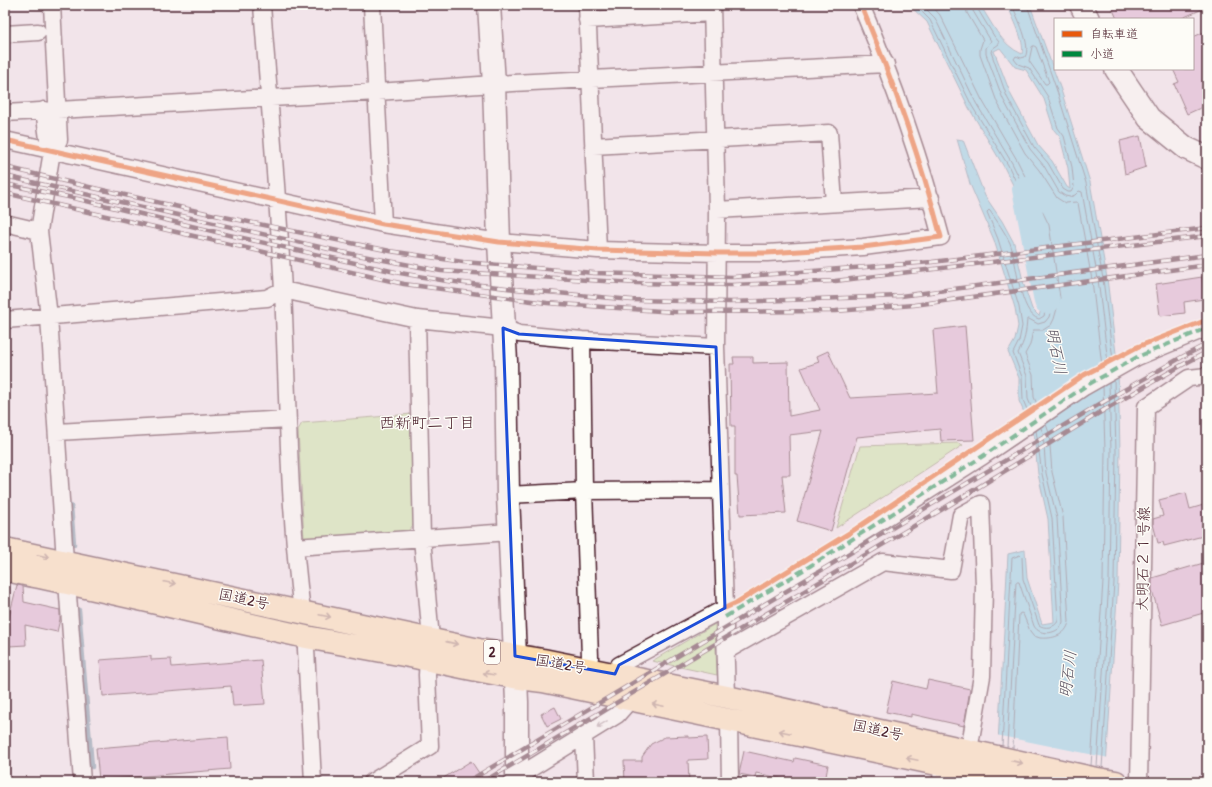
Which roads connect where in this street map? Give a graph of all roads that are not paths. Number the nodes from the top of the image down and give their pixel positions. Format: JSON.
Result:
{"nodes":[{"id":1,"x":52,"y":5,"type":"edge"},
{"id":2,"x":262,"y":5,"type":"edge"},
{"id":3,"x":372,"y":5,"type":"edge"},
{"id":4,"x":489,"y":5,"type":"edge"},
{"id":5,"x":861,"y":5,"type":"edge"},
{"id":6,"x":1080,"y":5,"type":"edge"},
{"id":7,"x":712,"y":9,"type":"edge"},
{"id":8,"x":587,"y":13,"type":"edge"},
{"id":9,"x":1087,"y":18,"type":"edge"},
{"id":10,"x":38,"y":32,"type":"dead end"},
{"id":11,"x":5,"y":34,"type":"edge"},
{"id":12,"x":886,"y":64,"type":"junction"},
{"id":13,"x":1117,"y":70,"type":"edge"},
{"id":14,"x":713,"y":72,"type":"junction"},
{"id":15,"x":590,"y":79,"type":"junction"},
{"id":16,"x":494,"y":84,"type":"junction"},
{"id":17,"x":377,"y":92,"type":"junction"},
{"id":18,"x":269,"y":98,"type":"junction"},
{"id":19,"x":51,"y":110,"type":"junction"},
{"id":20,"x":5,"y":113,"type":"edge"},
{"id":21,"x":715,"y":139,"type":"junction"},
{"id":22,"x":5,"y":140,"type":"edge"},
{"id":23,"x":593,"y":146,"type":"junction"},
{"id":24,"x":52,"y":151,"type":"junction"},
{"id":25,"x":1207,"y":158,"type":"edge"},
{"id":26,"x":931,"y":198,"type":"junction"},
{"id":27,"x":276,"y":201,"type":"junction"},
{"id":28,"x":834,"y":203,"type":"junction"},
{"id":29,"x":717,"y":210,"type":"junction"},
{"id":30,"x":5,"y":223,"type":"edge"},
{"id":31,"x":383,"y":224,"type":"junction"},
{"id":32,"x":39,"y":231,"type":"junction"},
{"id":33,"x":499,"y":242,"type":"junction"},
{"id":34,"x":598,"y":250,"type":"junction"},
{"id":35,"x":717,"y":253,"type":"junction"},
{"id":36,"x":282,"y":290,"type":"junction"},
{"id":37,"x":49,"y":317,"type":"junction"},
{"id":38,"x":417,"y":319,"type":"junction"},
{"id":39,"x":5,"y":320,"type":"edge"},
{"id":40,"x":503,"y":328,"type":"junction"},
{"id":41,"x":1207,"y":328,"type":"edge"},
{"id":42,"x":582,"y":340,"type":"junction"},
{"id":43,"x":716,"y":347,"type":"junction"},
{"id":44,"x":1207,"y":376,"type":"edge"},
{"id":45,"x":288,"y":419,"type":"junction"},
{"id":46,"x":57,"y":432,"type":"junction"},
{"id":47,"x":721,"y":490,"type":"junction"},
{"id":48,"x":584,"y":492,"type":"junction"},
{"id":49,"x":508,"y":495,"type":"junction"},
{"id":50,"x":510,"y":532,"type":"junction"},
{"id":51,"x":422,"y":538,"type":"junction"},
{"id":52,"x":295,"y":547,"type":"junction"},
{"id":53,"x":5,"y":549,"type":"edge"},
{"id":54,"x":65,"y":561,"type":"junction"},
{"id":55,"x":5,"y":570,"type":"edge"},
{"id":56,"x":67,"y":582,"type":"junction"},
{"id":57,"x":302,"y":611,"type":"junction"},
{"id":58,"x":725,"y":612,"type":"junction"},
{"id":59,"x":306,"y":636,"type":"junction"},
{"id":60,"x":432,"y":639,"type":"junction"},
{"id":61,"x":726,"y":652,"type":"junction"},
{"id":62,"x":515,"y":656,"type":"junction"},
{"id":63,"x":428,"y":660,"type":"junction"},
{"id":64,"x":588,"y":669,"type":"junction"},
{"id":65,"x":615,"y":674,"type":"junction"},
{"id":66,"x":516,"y":678,"type":"junction"},
{"id":67,"x":727,"y":697,"type":"junction"},
{"id":68,"x":631,"y":699,"type":"junction"},
{"id":69,"x":729,"y":720,"type":"junction"},
{"id":70,"x":584,"y":736,"type":"junction"},
{"id":71,"x":975,"y":759,"type":"junction"},
{"id":72,"x":941,"y":774,"type":"edge"},
{"id":73,"x":517,"y":780,"type":"edge"},
{"id":74,"x":82,"y":782,"type":"edge"},
{"id":75,"x":313,"y":782,"type":"edge"},
{"id":76,"x":372,"y":782,"type":"edge"},
{"id":77,"x":586,"y":782,"type":"edge"},
{"id":78,"x":730,"y":782,"type":"edge"},
{"id":79,"x":1029,"y":782,"type":"edge"},
{"id":80,"x":1116,"y":782,"type":"edge"},
{"id":81,"x":1139,"y":782,"type":"edge"}],
"edges":[{"from":1,"to":19,"type":"street"},
{"from":2,"to":18,"type":"street"},
{"from":3,"to":17,"type":"street"},
{"from":4,"to":16,"type":"street"},
{"from":5,"to":12,"type":"street"},
{"from":6,"to":9,"type":"street"},
{"from":7,"to":8,"type":"street"},
{"from":7,"to":14,"type":"street"},
{"from":8,"to":15,"type":"street"},
{"from":10,"to":11,"type":"street"},
{"from":12,"to":14,"type":"street"},
{"from":12,"to":26,"type":"street"},
{"from":13,"to":25,"type":"street"},
{"from":14,"to":15,"type":"street"},
{"from":14,"to":21,"type":"street"},
{"from":15,"to":16,"type":"street"},
{"from":15,"to":23,"type":"street"},
{"from":16,"to":17,"type":"street"},
{"from":16,"to":33,"type":"street"},
{"from":17,"to":18,"type":"street"},
{"from":17,"to":31,"type":"street"},
{"from":18,"to":19,"type":"street"},
{"from":18,"to":27,"type":"street"},
{"from":19,"to":20,"type":"street"},
{"from":19,"to":24,"type":"street"},
{"from":21,"to":23,"type":"street"},
{"from":21,"to":28,"type":"street"},
{"from":21,"to":29,"type":"street"},
{"from":22,"to":24,"type":"street"},
{"from":23,"to":34,"type":"street"},
{"from":24,"to":27,"type":"street"},
{"from":24,"to":32,"type":"street"},
{"from":26,"to":28,"type":"street"},
{"from":26,"to":35,"type":"street"},
{"from":27,"to":31,"type":"street"},
{"from":27,"to":36,"type":"street"},
{"from":28,"to":29,"type":"street"},
{"from":29,"to":35,"type":"street"},
{"from":30,"to":32,"type":"street"},
{"from":31,"to":33,"type":"street"},
{"from":32,"to":37,"type":"street"},
{"from":33,"to":34,"type":"street"},
{"from":33,"to":40,"type":"street"},
{"from":34,"to":35,"type":"street"},
{"from":35,"to":43,"type":"street"},
{"from":36,"to":37,"type":"street"},
{"from":36,"to":38,"type":"street"},
{"from":36,"to":45,"type":"street"},
{"from":37,"to":39,"type":"street"},
{"from":37,"to":46,"type":"street"},
{"from":38,"to":40,"type":"street"},
{"from":38,"to":51,"type":"street"},
{"from":40,"to":42,"type":"street"},
{"from":40,"to":49,"type":"street"},
{"from":41,"to":58,"type":"street"},
{"from":42,"to":43,"type":"street"},
{"from":42,"to":48,"type":"street"},
{"from":43,"to":47,"type":"street"},
{"from":44,"to":81,"type":"street","name":"大明石２１号線"},
{"from":45,"to":46,"type":"street"},
{"from":45,"to":52,"type":"street"},
{"from":46,"to":54,"type":"street"},
{"from":47,"to":48,"type":"street"},
{"from":47,"to":58,"type":"street"},
{"from":48,"to":49,"type":"street"},
{"from":48,"to":64,"type":"street"},
{"from":49,"to":50,"type":"street"},
{"from":50,"to":51,"type":"street"},
{"from":50,"to":62,"type":"street"},
{"from":51,"to":52,"type":"street"},
{"from":51,"to":60,"type":"street"},
{"from":52,"to":57,"type":"street"},
{"from":53,"to":54,"type":"highway","name":"国道2号","number":"2","one_way":true},
{"from":54,"to":57,"type":"highway","name":"国道2号","number":"2","one_way":true},
{"from":55,"to":56,"type":"highway","name":"国道2号","number":"2"},
{"from":56,"to":59,"type":"highway","name":"国道2号","number":"2"},
{"from":56,"to":74,"type":"street"},
{"from":57,"to":60,"type":"highway","name":"国道2号","number":"2","one_way":true},
{"from":58,"to":61,"type":"street"},
{"from":58,"to":65,"type":"street"},
{"from":59,"to":63,"type":"highway","name":"国道2号","number":"2"},
{"from":59,"to":75,"type":"street"},
{"from":60,"to":62,"type":"highway","name":"国道2号","number":"2","one_way":true},
{"from":61,"to":67,"type":"street"},
{"from":61,"to":71,"type":"street"},
{"from":62,"to":64,"type":"highway","name":"国道2号","number":"2"},
{"from":62,"to":66,"type":"street"},
{"from":66,"to":63,"type":"highway","name":"国道2号","number":"2","one_way":true},
{"from":63,"to":76,"type":"street"},
{"from":64,"to":65,"type":"highway","name":"国道2号","number":"2"},
{"from":65,"to":67,"type":"highway","name":"国道2号","number":"2"},
{"from":66,"to":68,"type":"highway","name":"国道2号","number":"2"},
{"from":66,"to":73,"type":"street"},
{"from":67,"to":71,"type":"highway","name":"国道2号","number":"2"},
{"from":69,"to":68,"type":"highway","name":"国道2号","number":"2","one_way":true},
{"from":68,"to":70,"type":"street","one_way":true},
{"from":72,"to":69,"type":"highway","name":"国道2号","number":"2","one_way":true},
{"from":69,"to":78,"type":"street"},
{"from":70,"to":73,"type":"street"},
{"from":70,"to":77,"type":"street"},
{"from":71,"to":72,"type":"highway","name":"国道2号","number":"2"},
{"from":71,"to":79,"type":"highway","name":"国道2号","number":"2"},
{"from":71,"to":80,"type":"highway","name":"国道2号","number":"2","one_way":true}]}
